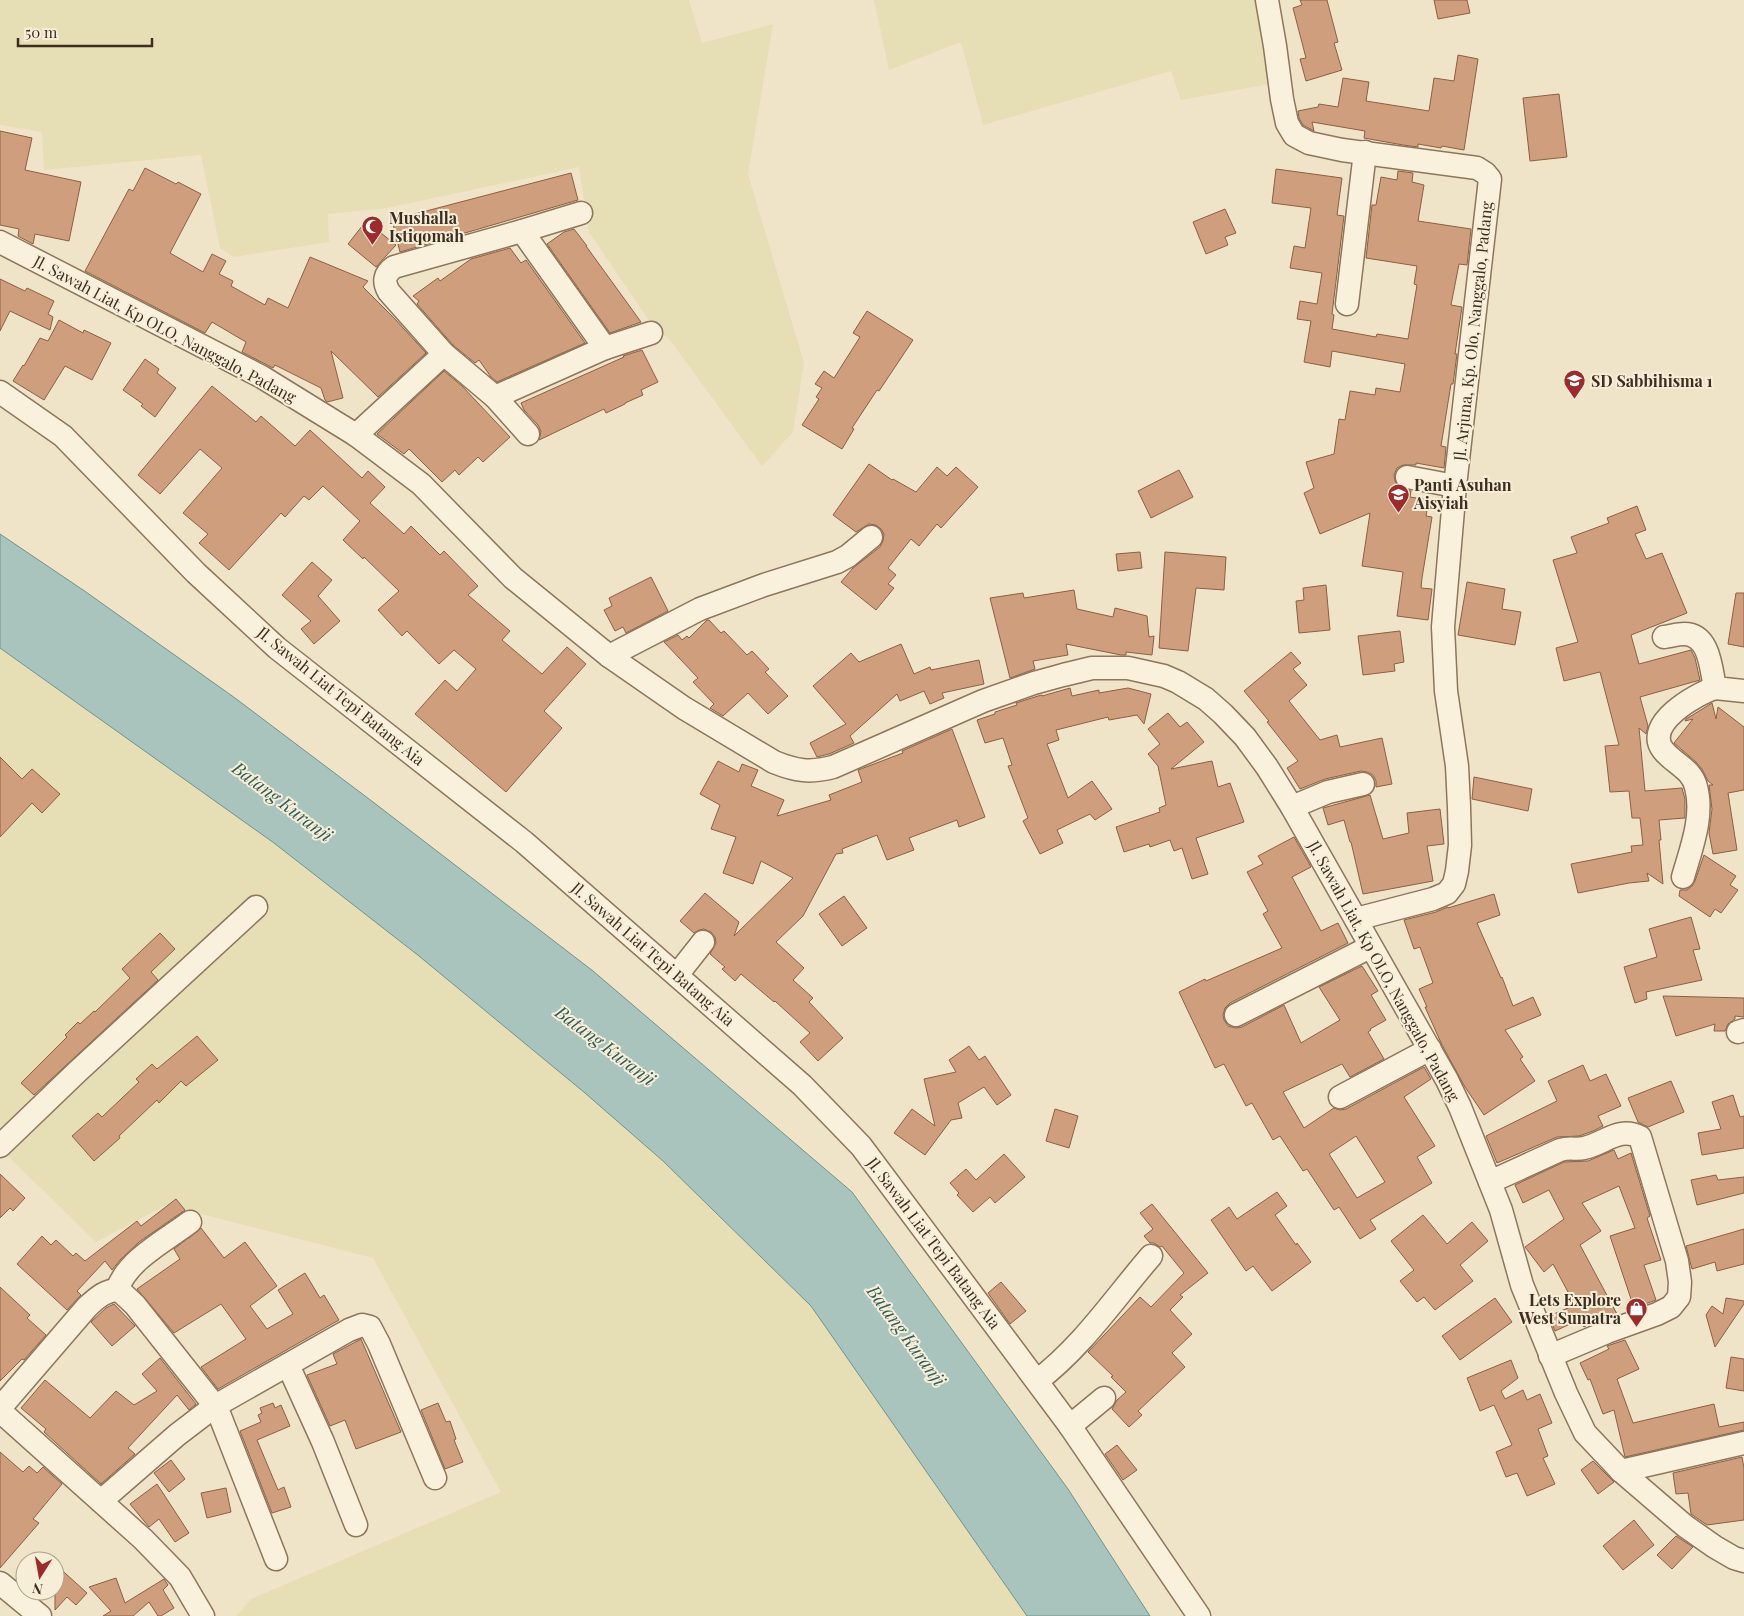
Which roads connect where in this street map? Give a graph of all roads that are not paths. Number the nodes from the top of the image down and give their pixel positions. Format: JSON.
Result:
{"nodes":[{"id":1,"x":1267,"y":0,"type":"edge"},
{"id":2,"x":1365,"y":152,"type":"junction"},
{"id":3,"x":581,"y":214,"type":"dead end"},
{"id":4,"x":522,"y":231,"type":"junction"},
{"id":5,"x":0,"y":242,"type":"edge"},
{"id":6,"x":1347,"y":304,"type":"dead end"},
{"id":7,"x":651,"y":333,"type":"dead end"},
{"id":8,"x":605,"y":348,"type":"junction"},
{"id":9,"x":444,"y":354,"type":"junction"},
{"id":10,"x":0,"y":392,"type":"edge"},
{"id":11,"x":495,"y":397,"type":"junction"},
{"id":12,"x":528,"y":434,"type":"dead end"},
{"id":13,"x":356,"y":435,"type":"junction"},
{"id":14,"x":1407,"y":477,"type":"dead end"},
{"id":15,"x":1455,"y":486,"type":"junction"},
{"id":16,"x":872,"y":537,"type":"dead end"},
{"id":17,"x":1664,"y":637,"type":"dead end"},
{"id":18,"x":609,"y":656,"type":"junction"},
{"id":19,"x":1715,"y":688,"type":"junction"},
{"id":20,"x":1744,"y":692,"type":"edge"},
{"id":21,"x":1363,"y":784,"type":"dead end"},
{"id":22,"x":1292,"y":807,"type":"junction"},
{"id":23,"x":1683,"y":877,"type":"dead end"},
{"id":24,"x":256,"y":907,"type":"dead end"},
{"id":25,"x":1356,"y":919,"type":"junction"},
{"id":26,"x":703,"y":942,"type":"dead end"},
{"id":27,"x":1370,"y":947,"type":"junction"},
{"id":28,"x":677,"y":975,"type":"junction"},
{"id":29,"x":1236,"y":1015,"type":"dead end"},
{"id":30,"x":1430,"y":1049,"type":"junction"},
{"id":31,"x":1340,"y":1096,"type":"dead end"},
{"id":32,"x":0,"y":1146,"type":"edge"},
{"id":33,"x":1490,"y":1182,"type":"junction"},
{"id":34,"x":190,"y":1222,"type":"dead end"},
{"id":35,"x":1151,"y":1256,"type":"dead end"},
{"id":36,"x":117,"y":1290,"type":"junction"},
{"id":37,"x":1550,"y":1356,"type":"junction"},
{"id":38,"x":288,"y":1364,"type":"junction"},
{"id":39,"x":1036,"y":1382,"type":"junction"},
{"id":40,"x":1104,"y":1398,"type":"dead end"},
{"id":41,"x":215,"y":1406,"type":"junction"},
{"id":42,"x":0,"y":1410,"type":"edge"},
{"id":43,"x":1070,"y":1426,"type":"junction"},
{"id":44,"x":1744,"y":1443,"type":"edge"},
{"id":45,"x":1620,"y":1471,"type":"junction"},
{"id":46,"x":435,"y":1478,"type":"dead end"},
{"id":47,"x":101,"y":1501,"type":"junction"},
{"id":48,"x":356,"y":1525,"type":"dead end"},
{"id":49,"x":276,"y":1559,"type":"dead end"},
{"id":50,"x":1744,"y":1561,"type":"edge"},
{"id":51,"x":0,"y":1583,"type":"edge"},
{"id":52,"x":40,"y":1616,"type":"edge"},
{"id":53,"x":203,"y":1616,"type":"edge"},
{"id":54,"x":1199,"y":1616,"type":"edge"}],
"edges":[{"from":1,"to":2,"type":"street"},
{"from":2,"to":6,"type":"street"},
{"from":2,"to":15,"type":"street","name":"Jl. Arjuna, Kp. Olo, Nanggalo, Padang"},
{"from":3,"to":4,"type":"street"},
{"from":4,"to":8,"type":"street"},
{"from":4,"to":9,"type":"street"},
{"from":5,"to":13,"type":"street","name":"Jl. Sawah Liat, Kp OLO, Nanggalo, Padang"},
{"from":7,"to":8,"type":"street"},
{"from":8,"to":11,"type":"street"},
{"from":9,"to":11,"type":"street"},
{"from":9,"to":13,"type":"street"},
{"from":10,"to":28,"type":"street","name":"Jl. Sawah Liat Tepi Batang Aia"},
{"from":11,"to":12,"type":"street"},
{"from":13,"to":18,"type":"street","name":"Jl. Sawah Liat, Kp OLO, Nanggalo, Padang"},
{"from":14,"to":15,"type":"street"},
{"from":15,"to":25,"type":"street","name":"Jl. Arjuna, Kp. Olo, Nanggalo, Padang"},
{"from":16,"to":18,"type":"street"},
{"from":17,"to":19,"type":"street"},
{"from":18,"to":22,"type":"street","name":"Jl. Sawah Liat, Kp OLO, Nanggalo, Padang"},
{"from":19,"to":20,"type":"street"},
{"from":19,"to":23,"type":"street"},
{"from":21,"to":22,"type":"street"},
{"from":22,"to":25,"type":"street","name":"Jl. Sawah Liat, Kp OLO, Nanggalo, Padang"},
{"from":24,"to":32,"type":"street"},
{"from":25,"to":27,"type":"street","name":"Jl. Sawah Liat, Kp OLO, Nanggalo, Padang"},
{"from":26,"to":28,"type":"street"},
{"from":27,"to":29,"type":"street"},
{"from":27,"to":30,"type":"street","name":"Jl. Sawah Liat, Kp OLO, Nanggalo, Padang"},
{"from":28,"to":39,"type":"street","name":"Jl. Sawah Liat Tepi Batang Aia"},
{"from":30,"to":31,"type":"street"},
{"from":30,"to":33,"type":"street","name":"Jl. Sawah Liat, Kp OLO, Nanggalo, Padang"},
{"from":33,"to":37,"type":"street","name":"Jl. Sawah Liat, Kp OLO, Nanggalo, Padang"},
{"from":33,"to":37,"type":"street"},
{"from":34,"to":36,"type":"street"},
{"from":35,"to":39,"type":"street"},
{"from":36,"to":41,"type":"street"},
{"from":36,"to":42,"type":"street"},
{"from":37,"to":45,"type":"street","name":"Jl. Sawah Liat, Kp OLO, Nanggalo, Padang"},
{"from":38,"to":41,"type":"street"},
{"from":38,"to":46,"type":"street"},
{"from":38,"to":48,"type":"street"},
{"from":39,"to":43,"type":"street","name":"Jl. Sawah Liat Tepi Batang Aia"},
{"from":40,"to":43,"type":"street"},
{"from":41,"to":47,"type":"street"},
{"from":41,"to":49,"type":"street"},
{"from":42,"to":47,"type":"street"},
{"from":43,"to":54,"type":"street","name":"Jl. Sawah Liat Tepi Batang Aia"},
{"from":44,"to":45,"type":"street"},
{"from":45,"to":50,"type":"street","name":"Jl. Sawah Liat, Kp OLO, Nanggalo, Padang"},
{"from":47,"to":53,"type":"street"},
{"from":51,"to":52,"type":"street"}]}
